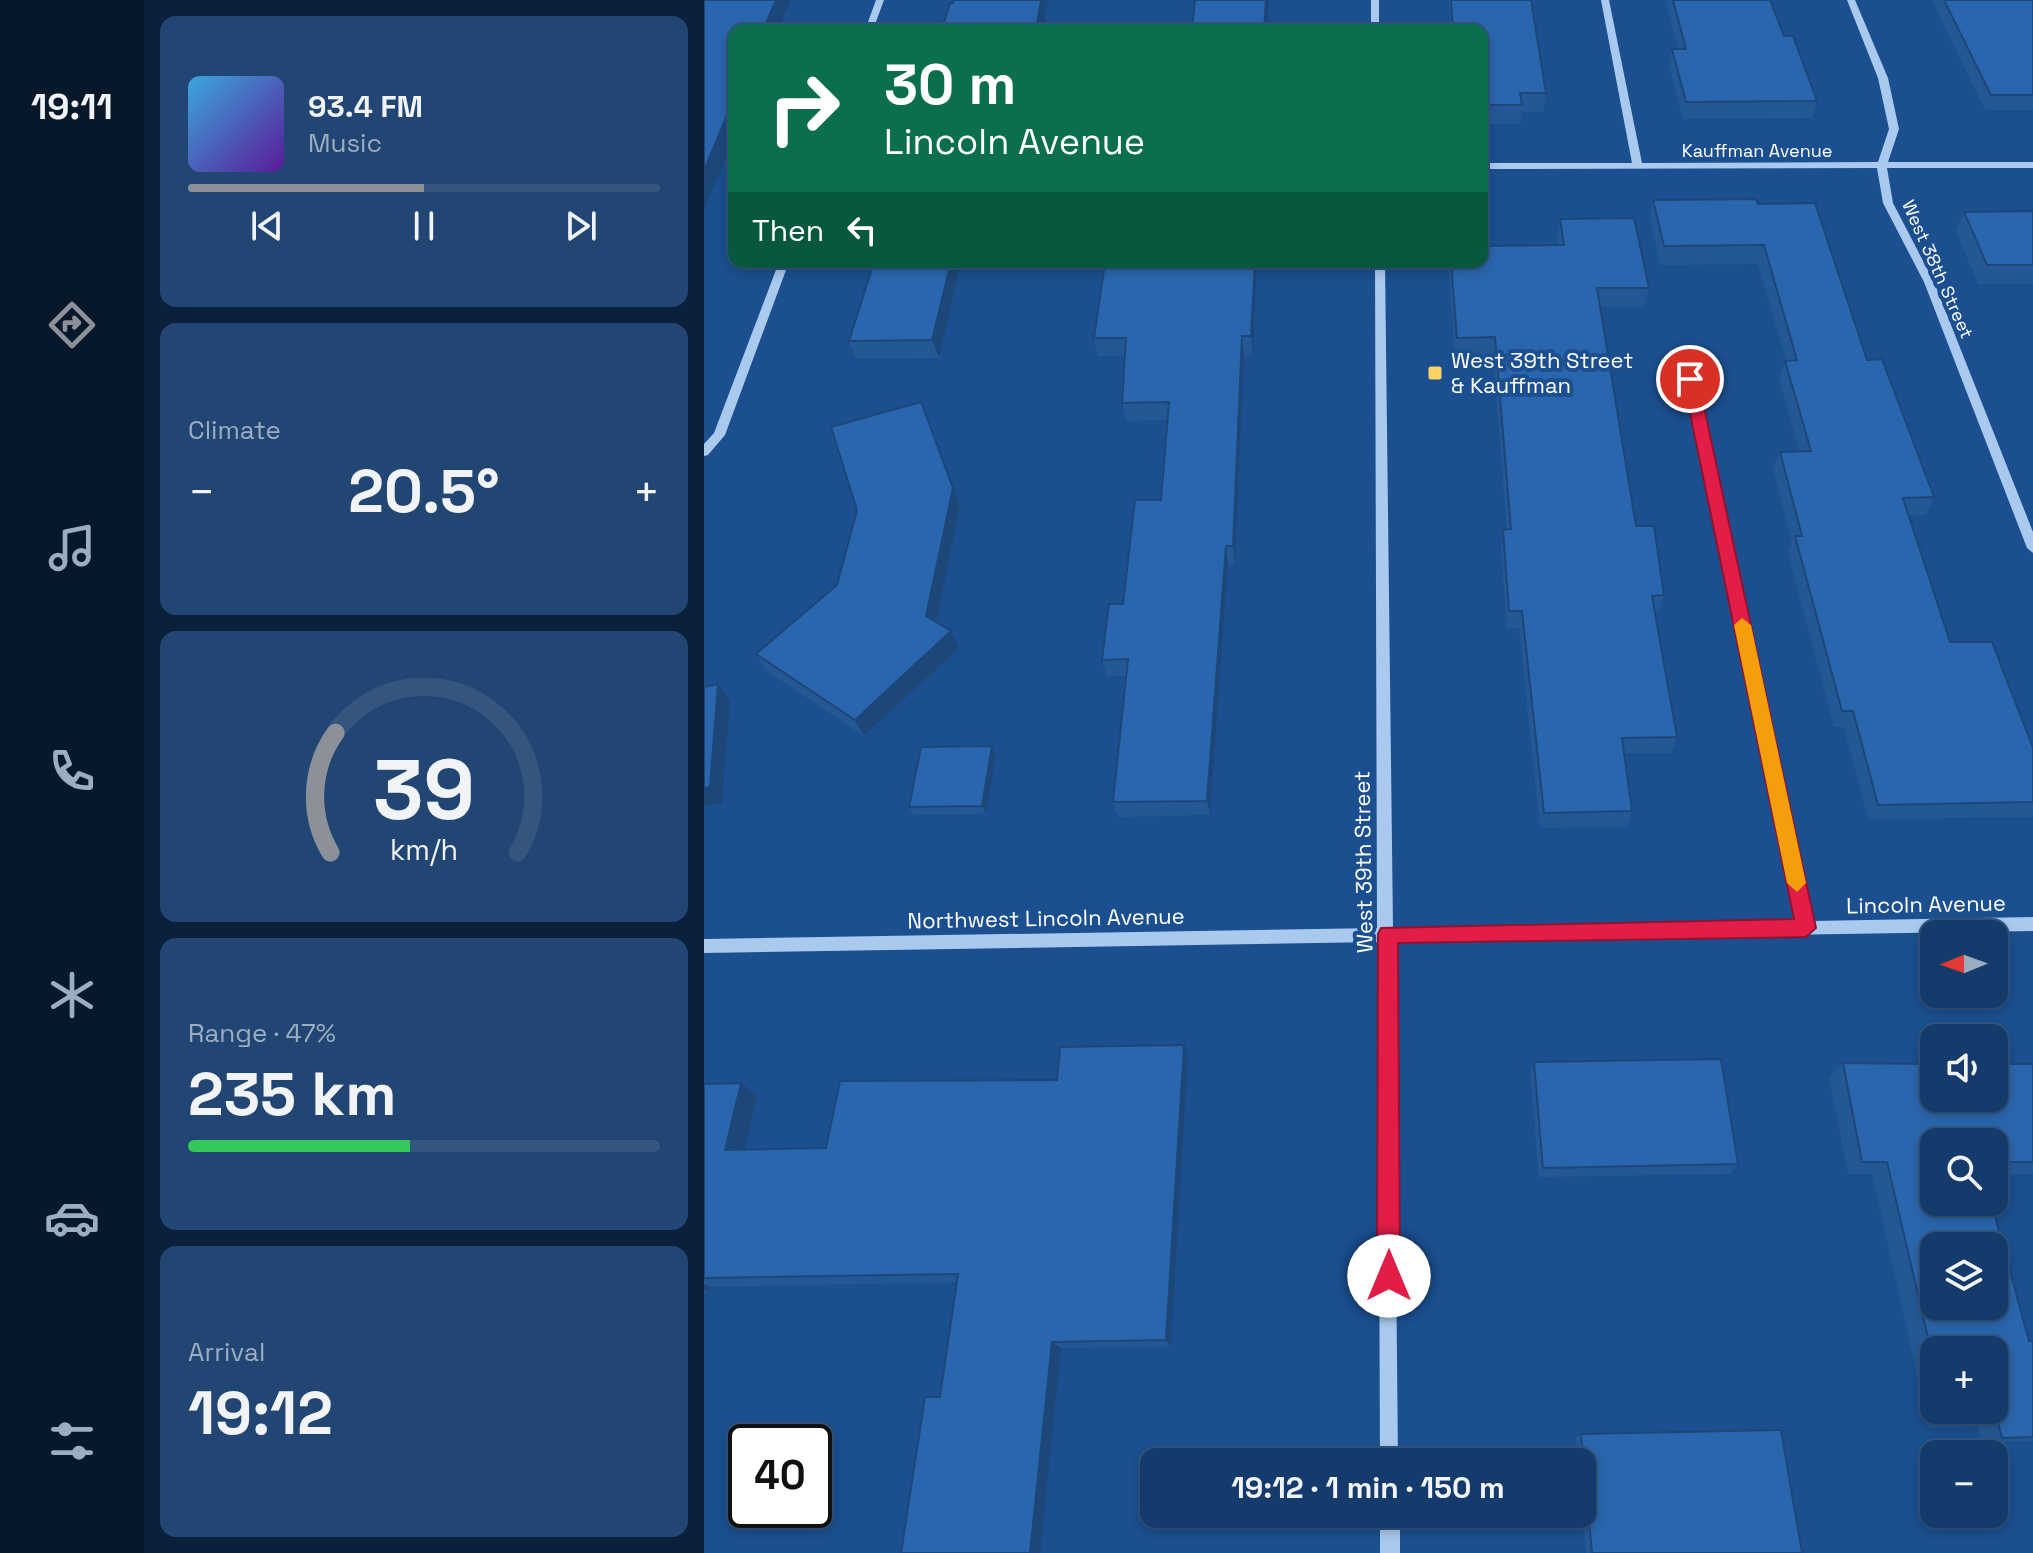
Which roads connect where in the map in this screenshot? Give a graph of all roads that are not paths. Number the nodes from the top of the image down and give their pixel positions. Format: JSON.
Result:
{"nodes":[{"id":1,"x":880,"y":0,"type":"edge"},
{"id":2,"x":1375,"y":0,"type":"edge"},
{"id":3,"x":1605,"y":0,"type":"edge"},
{"id":4,"x":1851,"y":0,"type":"edge"},
{"id":5,"x":871,"y":24,"type":"edge"},
{"id":6,"x":1375,"y":24,"type":"edge"},
{"id":7,"x":2033,"y":165,"type":"edge"},
{"id":8,"x":1488,"y":166,"type":"edge"},
{"id":9,"x":1638,"y":166,"type":"junction"},
{"id":10,"x":1882,"y":166,"type":"junction"},
{"id":11,"x":782,"y":268,"type":"edge"},
{"id":12,"x":1380,"y":268,"type":"edge"},
{"id":13,"x":1690,"y":379,"type":"dead end"},
{"id":14,"x":704,"y":452,"type":"edge"},
{"id":15,"x":2033,"y":548,"type":"edge"},
{"id":16,"x":2033,"y":924,"type":"edge"},
{"id":17,"x":1806,"y":928,"type":"junction"},
{"id":18,"x":1388,"y":934,"type":"junction"},
{"id":19,"x":704,"y":946,"type":"edge"},
{"id":20,"x":1389,"y":1448,"type":"edge"},
{"id":21,"x":1390,"y":1528,"type":"edge"},
{"id":22,"x":1390,"y":1553,"type":"edge"}],
"edges":[{"from":1,"to":5,"type":"street"},
{"from":2,"to":6,"type":"street"},
{"from":3,"to":9,"type":"street"},
{"from":4,"to":10,"type":"street","name":"West 38th Street"},
{"from":7,"to":10,"type":"street","name":"Kauffman Avenue"},
{"from":8,"to":9,"type":"street","name":"Kauffman Avenue"},
{"from":9,"to":10,"type":"street","name":"Kauffman Avenue"},
{"from":10,"to":15,"type":"street","name":"West 38th Street"},
{"from":11,"to":14,"type":"street"},
{"from":12,"to":18,"type":"street","name":"West 39th Street"},
{"from":13,"to":17,"type":"street"},
{"from":16,"to":17,"type":"street","name":"Lincoln Avenue"},
{"from":17,"to":18,"type":"street","name":"Lincoln Avenue"},
{"from":18,"to":19,"type":"street","name":"Northwest Lincoln Avenue"},
{"from":18,"to":20,"type":"street","name":"West 39th Street"},
{"from":21,"to":22,"type":"street"}]}
